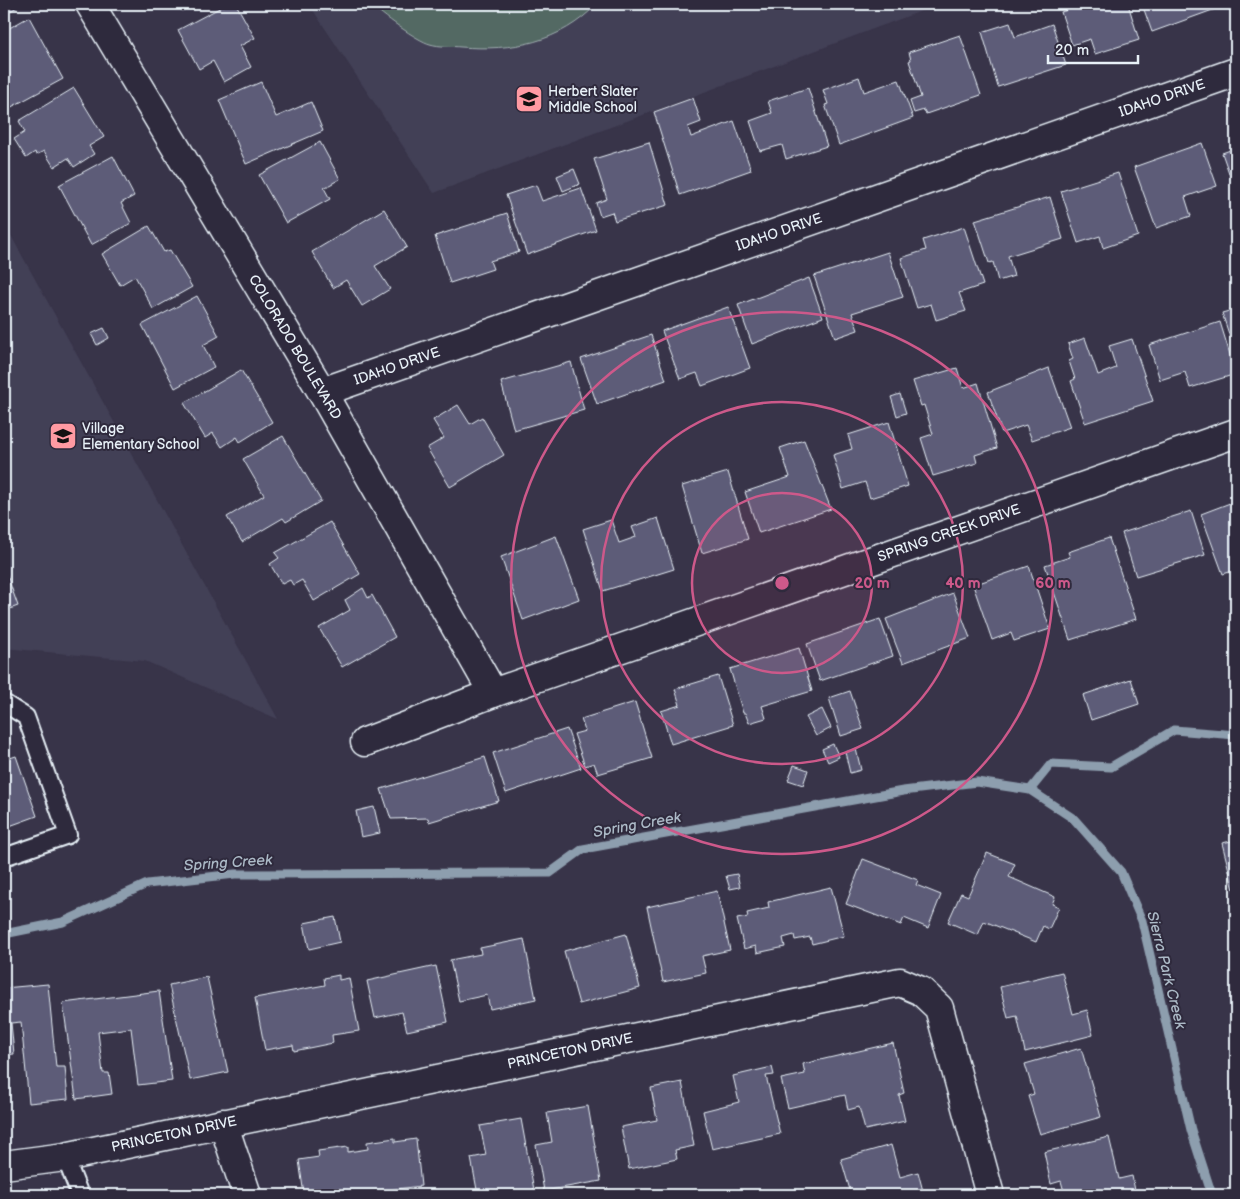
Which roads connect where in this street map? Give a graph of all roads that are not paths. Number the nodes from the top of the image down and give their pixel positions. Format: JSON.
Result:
{"nodes":[{"id":1,"x":90,"y":4,"type":"edge"},
{"id":2,"x":1236,"y":72,"type":"edge"},
{"id":3,"x":322,"y":392,"type":"junction"},
{"id":4,"x":1236,"y":432,"type":"edge"},
{"id":5,"x":493,"y":693,"type":"junction"},
{"id":6,"x":4,"y":703,"type":"edge"},
{"id":7,"x":365,"y":742,"type":"dead end"},
{"id":8,"x":4,"y":857,"type":"edge"},
{"id":9,"x":223,"y":1123,"type":"junction"},
{"id":10,"x":65,"y":1157,"type":"junction"},
{"id":11,"x":4,"y":1165,"type":"edge"},
{"id":12,"x":80,"y":1195,"type":"edge"},
{"id":13,"x":247,"y":1195,"type":"edge"},
{"id":14,"x":990,"y":1195,"type":"edge"}],
"edges":[{"from":1,"to":3,"type":"street","name":"COLORADO BOULEVARD"},
{"from":2,"to":3,"type":"street","name":"IDAHO DRIVE"},
{"from":3,"to":5,"type":"street","name":"COLORADO BOULEVARD"},
{"from":4,"to":5,"type":"street","name":"SPRING CREEK DRIVE"},
{"from":5,"to":7,"type":"street","name":"SPRING CREEK DRIVE"},
{"from":6,"to":8,"type":"lane"},
{"from":9,"to":10,"type":"street","name":"PRINCETON DRIVE"},
{"from":9,"to":13,"type":"street"},
{"from":9,"to":14,"type":"street","name":"PRINCETON DRIVE"},
{"from":10,"to":11,"type":"street","name":"PRINCETON DRIVE"},
{"from":10,"to":12,"type":"lane"}]}
